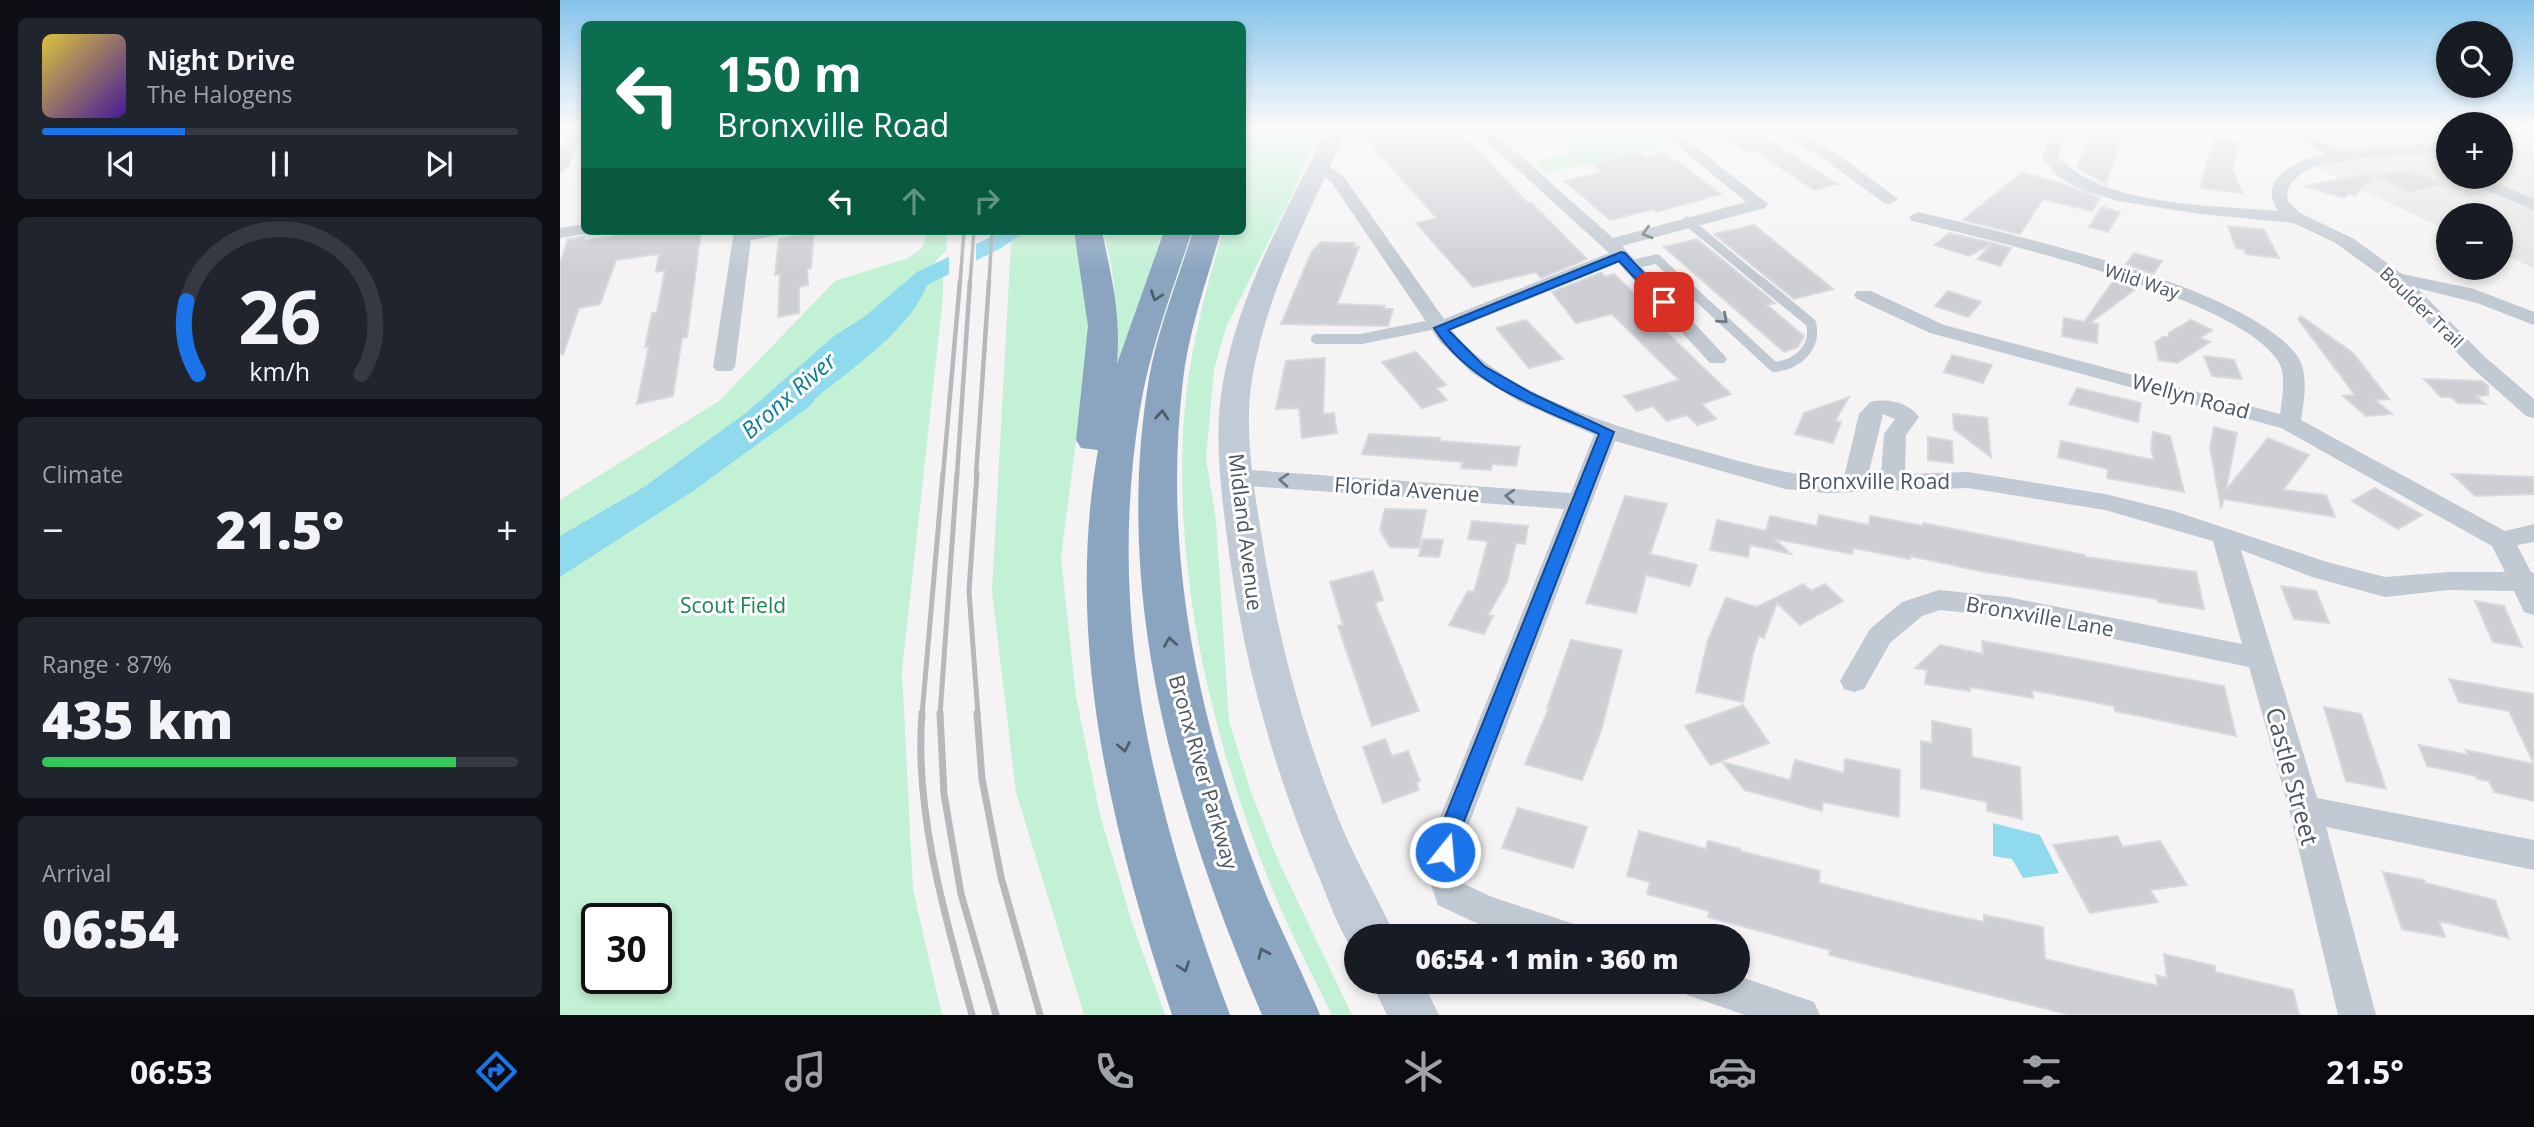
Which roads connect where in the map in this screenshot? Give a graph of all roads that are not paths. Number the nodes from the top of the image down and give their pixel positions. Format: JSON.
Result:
{"nodes":[{"id":1,"x":1316,"y":175,"type":"edge"},
{"id":2,"x":1332,"y":175,"type":"edge"},
{"id":3,"x":1533,"y":175,"type":"edge"},
{"id":4,"x":1723,"y":175,"type":"edge"},
{"id":5,"x":1857,"y":175,"type":"edge"},
{"id":6,"x":2069,"y":175,"type":"edge"},
{"id":7,"x":2290,"y":175,"type":"edge"},
{"id":8,"x":2496,"y":189,"type":"edge"},
{"id":9,"x":1890,"y":199,"type":"dead end"},
{"id":10,"x":2532,"y":204,"type":"edge"},
{"id":11,"x":1918,"y":217,"type":"dead end"},
{"id":12,"x":2293,"y":218,"type":"junction"},
{"id":13,"x":1687,"y":221,"type":"junction"},
{"id":14,"x":581,"y":230,"type":"edge"},
{"id":15,"x":560,"y":233,"type":"edge"},
{"id":16,"x":743,"y":235,"type":"edge"},
{"id":17,"x":1089,"y":235,"type":"edge"},
{"id":18,"x":1177,"y":235,"type":"edge"},
{"id":19,"x":1206,"y":235,"type":"edge"},
{"id":20,"x":1619,"y":255,"type":"junction"},
{"id":21,"x":2397,"y":279,"type":"junction"},
{"id":22,"x":1864,"y":295,"type":"dead end"},
{"id":23,"x":2534,"y":319,"type":"edge"},
{"id":24,"x":1438,"y":326,"type":"junction"},
{"id":25,"x":1316,"y":339,"type":"dead end"},
{"id":26,"x":1717,"y":359,"type":"dead end"},
{"id":27,"x":724,"y":367,"type":"dead end"},
{"id":28,"x":2534,"y":411,"type":"edge"},
{"id":29,"x":2289,"y":423,"type":"junction"},
{"id":30,"x":1607,"y":432,"type":"junction"},
{"id":31,"x":1236,"y":477,"type":"junction"},
{"id":32,"x":1893,"y":482,"type":"junction"},
{"id":33,"x":1854,"y":483,"type":"junction"},
{"id":34,"x":1578,"y":502,"type":"junction"},
{"id":35,"x":2534,"y":533,"type":"edge"},
{"id":36,"x":2224,"y":537,"type":"junction"},
{"id":37,"x":2501,"y":540,"type":"junction"},
{"id":38,"x":2527,"y":581,"type":"edge"},
{"id":39,"x":2534,"y":605,"type":"edge"},
{"id":40,"x":2260,"y":659,"type":"junction"},
{"id":41,"x":1114,"y":680,"type":"junction"},
{"id":42,"x":1854,"y":681,"type":"dead end"},
{"id":43,"x":2305,"y":809,"type":"junction"},
{"id":44,"x":2534,"y":855,"type":"edge"},
{"id":45,"x":1365,"y":924,"type":"edge"},
{"id":46,"x":1526,"y":924,"type":"edge"},
{"id":47,"x":1403,"y":994,"type":"edge"},
{"id":48,"x":1737,"y":994,"type":"edge"},
{"id":49,"x":1201,"y":1015,"type":"edge"},
{"id":50,"x":1291,"y":1015,"type":"edge"},
{"id":51,"x":1414,"y":1015,"type":"edge"},
{"id":52,"x":1801,"y":1015,"type":"edge"},
{"id":53,"x":2357,"y":1015,"type":"edge"}],
"edges":[{"from":1,"to":31,"type":"street","name":"Midland Avenue"},
{"from":2,"to":24,"type":"street","name":"Bronxville Road"},
{"from":3,"to":20,"type":"street"},
{"from":4,"to":13,"type":"street"},
{"from":5,"to":9,"type":"street"},
{"from":6,"to":12,"type":"street","name":"Boulder Trail"},
{"from":7,"to":12,"type":"street"},
{"from":8,"to":10,"type":"street"},
{"from":11,"to":29,"type":"street","name":"Wild Way"},
{"from":12,"to":21,"type":"street","name":"Boulder Trail"},
{"from":13,"to":20,"type":"street","one_way":true},
{"from":20,"to":13,"type":"lane","one_way":true},
{"from":14,"to":15,"type":"street"},
{"from":16,"to":27,"type":"street"},
{"from":17,"to":41,"type":"highway"},
{"from":18,"to":41,"type":"highway","one_way":true},
{"from":50,"to":19,"type":"highway","name":"Bronx River Parkway","one_way":true},
{"from":20,"to":24,"type":"street"},
{"from":20,"to":26,"type":"street"},
{"from":21,"to":23,"type":"street"},
{"from":21,"to":28,"type":"street","name":"Boulder Trail"},
{"from":22,"to":29,"type":"street","name":"Wellyn Road"},
{"from":24,"to":25,"type":"lane"},
{"from":24,"to":30,"type":"street","name":"Bronxville Road"},
{"from":29,"to":37,"type":"street","name":"Wellyn Road"},
{"from":30,"to":33,"type":"street","name":"Bronxville Road"},
{"from":30,"to":34,"type":"street"},
{"from":34,"to":31,"type":"street","name":"Florida Avenue","one_way":true},
{"from":31,"to":45,"type":"street","name":"Midland Avenue"},
{"from":32,"to":33,"type":"street","name":"Bronxville Road"},
{"from":32,"to":33,"type":"street"},
{"from":32,"to":36,"type":"street","name":"Bronxville Road"},
{"from":34,"to":46,"type":"street"},
{"from":35,"to":37,"type":"street"},
{"from":36,"to":38,"type":"street","name":"Bronxville Road"},
{"from":36,"to":40,"type":"street","name":"Castle Street"},
{"from":37,"to":38,"type":"street"},
{"from":38,"to":39,"type":"street"},
{"from":40,"to":42,"type":"street","name":"Bronxville Lane"},
{"from":40,"to":43,"type":"street","name":"Castle Street"},
{"from":41,"to":49,"type":"highway","one_way":true},
{"from":43,"to":44,"type":"street"},
{"from":43,"to":53,"type":"street","name":"Castle Street"},
{"from":47,"to":51,"type":"street"},
{"from":48,"to":52,"type":"street"}]}
